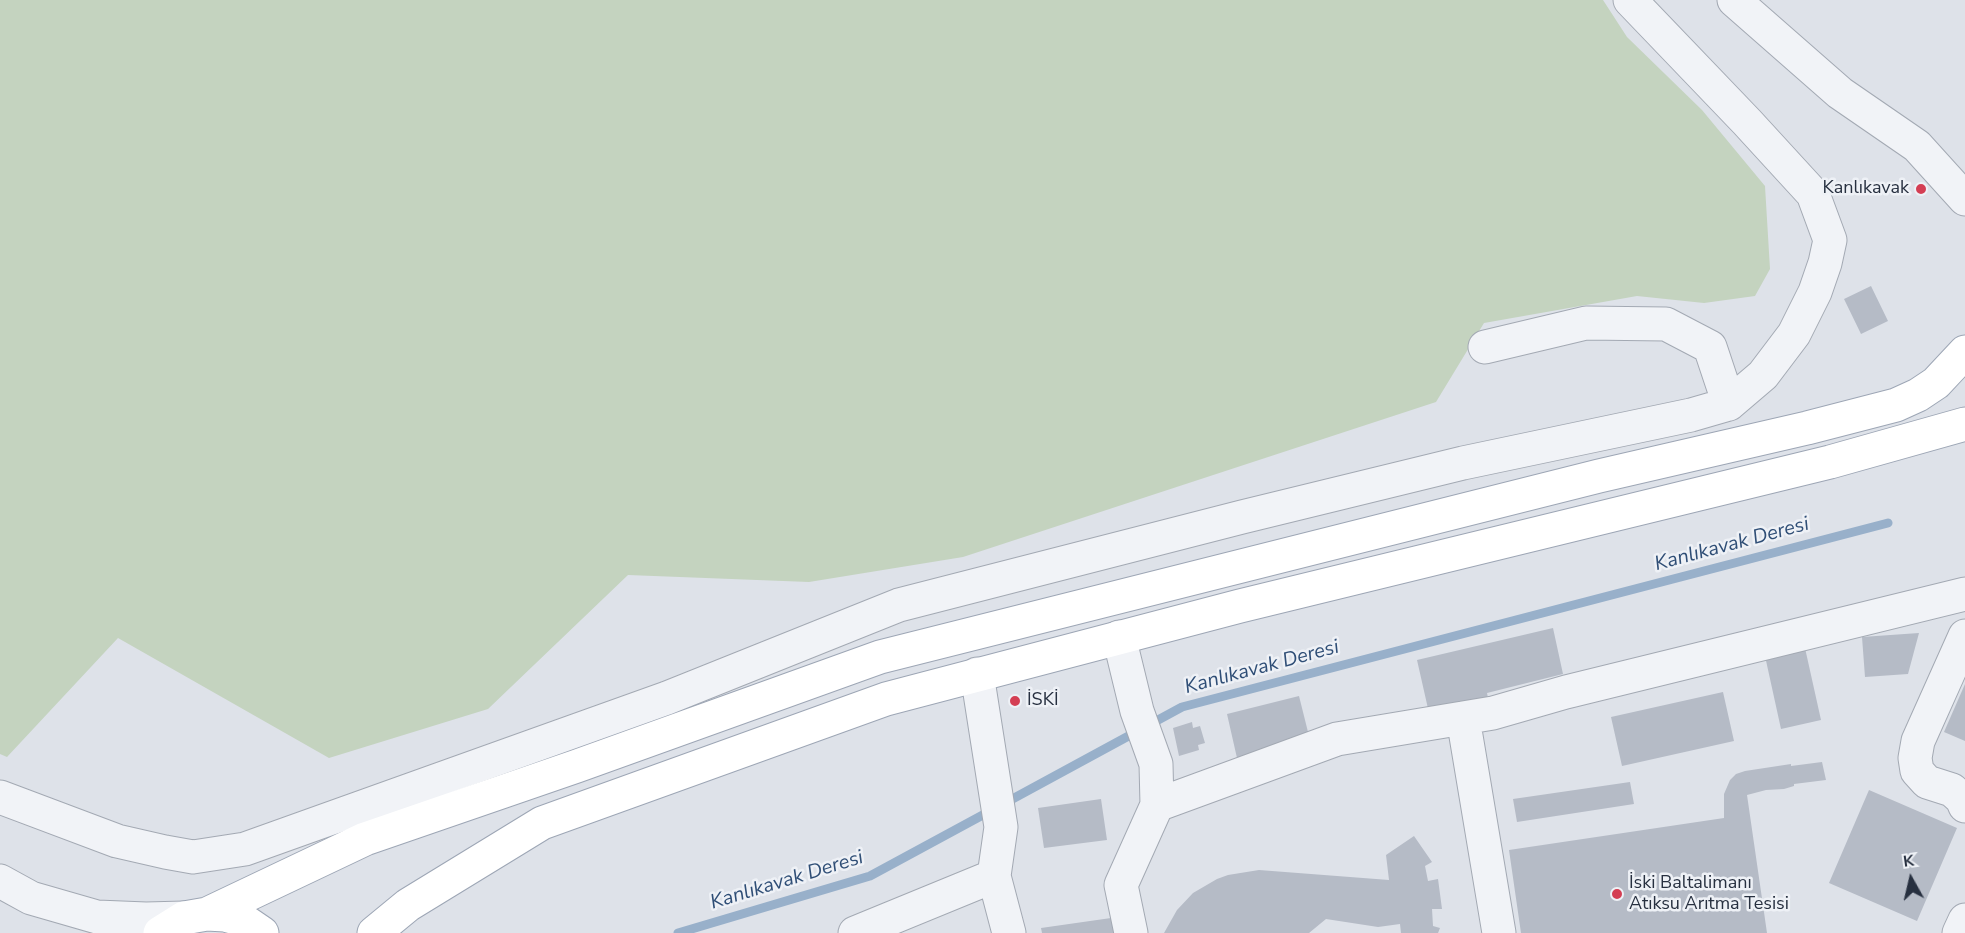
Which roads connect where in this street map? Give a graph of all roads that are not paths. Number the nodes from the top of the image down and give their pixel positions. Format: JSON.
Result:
{"nodes":[{"id":1,"x":1630,"y":0,"type":"edge"},
{"id":2,"x":1734,"y":0,"type":"edge"},
{"id":3,"x":1917,"y":146,"type":"junction"},
{"id":4,"x":1965,"y":163,"type":"edge"},
{"id":5,"x":1965,"y":199,"type":"edge"},
{"id":6,"x":1485,"y":347,"type":"dead end"},
{"id":7,"x":1965,"y":352,"type":"edge"},
{"id":8,"x":1729,"y":404,"type":"junction"},
{"id":9,"x":1965,"y":424,"type":"edge"},
{"id":10,"x":1965,"y":594,"type":"edge"},
{"id":11,"x":1965,"y":636,"type":"edge"},
{"id":12,"x":1119,"y":637,"type":"junction"},
{"id":13,"x":977,"y":674,"type":"junction"},
{"id":14,"x":1463,"y":718,"type":"junction"},
{"id":15,"x":0,"y":797,"type":"edge"},
{"id":16,"x":1157,"y":805,"type":"junction"},
{"id":17,"x":1965,"y":806,"type":"edge"},
{"id":18,"x":994,"y":876,"type":"junction"},
{"id":19,"x":0,"y":881,"type":"edge"},
{"id":20,"x":1965,"y":920,"type":"edge"},
{"id":21,"x":183,"y":922,"type":"edge"},
{"id":22,"x":262,"y":933,"type":"edge"},
{"id":23,"x":374,"y":933,"type":"edge"},
{"id":24,"x":855,"y":933,"type":"edge"},
{"id":25,"x":1009,"y":933,"type":"edge"},
{"id":26,"x":1131,"y":933,"type":"edge"},
{"id":27,"x":1499,"y":933,"type":"edge"},
{"id":28,"x":1959,"y":933,"type":"edge"}],
"edges":[{"from":1,"to":8,"type":"street"},
{"from":2,"to":3,"type":"street"},
{"from":3,"to":4,"type":"street"},
{"from":3,"to":5,"type":"street"},
{"from":6,"to":8,"type":"street"},
{"from":7,"to":21,"type":"main road"},
{"from":8,"to":15,"type":"street"},
{"from":9,"to":12,"type":"main road"},
{"from":10,"to":14,"type":"street"},
{"from":11,"to":17,"type":"street"},
{"from":12,"to":13,"type":"main road"},
{"from":12,"to":16,"type":"street"},
{"from":13,"to":18,"type":"street"},
{"from":13,"to":23,"type":"main road"},
{"from":14,"to":16,"type":"street"},
{"from":14,"to":27,"type":"street"},
{"from":16,"to":26,"type":"street"},
{"from":18,"to":24,"type":"street"},
{"from":18,"to":25,"type":"street"},
{"from":19,"to":21,"type":"street"},
{"from":20,"to":28,"type":"street"},
{"from":21,"to":22,"type":"main road"}]}
